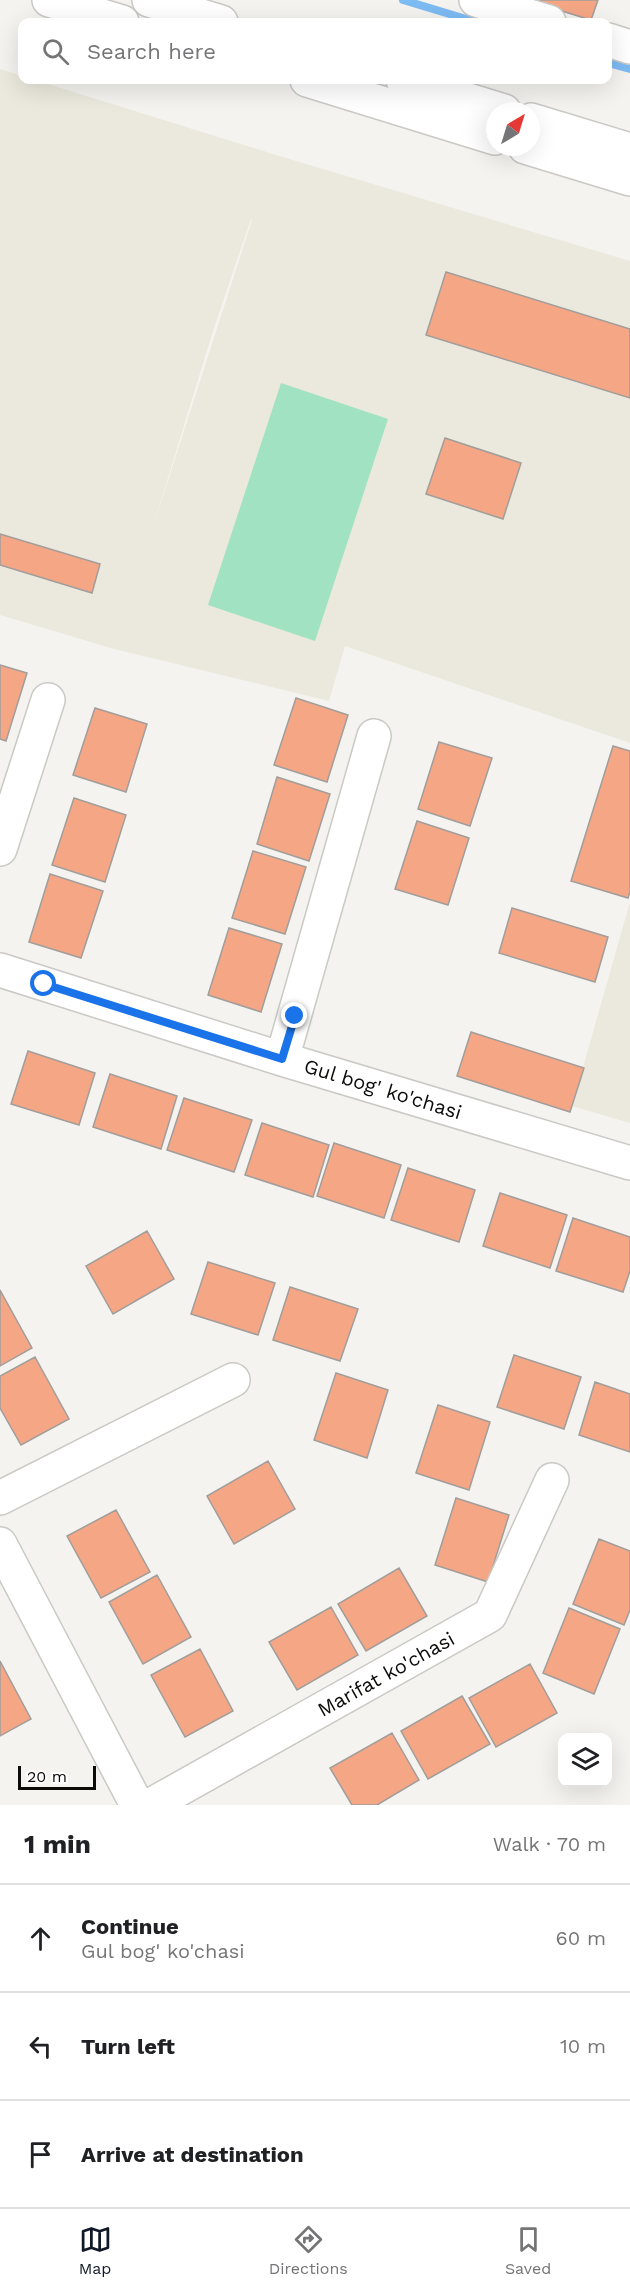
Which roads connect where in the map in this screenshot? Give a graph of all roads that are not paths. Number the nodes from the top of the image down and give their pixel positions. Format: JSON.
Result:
{"nodes":[{"id":1,"x":49,"y":0,"type":"edge"},
{"id":2,"x":149,"y":0,"type":"edge"},
{"id":3,"x":476,"y":0,"type":"edge"},
{"id":4,"x":532,"y":12,"type":"edge"},
{"id":5,"x":109,"y":18,"type":"edge"},
{"id":6,"x":208,"y":18,"type":"edge"},
{"id":7,"x":612,"y":41,"type":"edge"},
{"id":8,"x":630,"y":47,"type":"edge"},
{"id":9,"x":320,"y":84,"type":"edge"},
{"id":10,"x":416,"y":84,"type":"edge"},
{"id":11,"x":486,"y":105,"type":"edge"},
{"id":12,"x":540,"y":123,"type":"edge"},
{"id":13,"x":486,"y":135,"type":"edge"},
{"id":14,"x":630,"y":150,"type":"edge"},
{"id":15,"x":540,"y":152,"type":"edge"},
{"id":16,"x":630,"y":179,"type":"edge"},
{"id":17,"x":48,"y":700,"type":"dead end"},
{"id":18,"x":374,"y":736,"type":"dead end"},
{"id":19,"x":0,"y":849,"type":"edge"},
{"id":20,"x":0,"y":970,"type":"edge"},
{"id":21,"x":282,"y":1059,"type":"junction"},
{"id":22,"x":630,"y":1163,"type":"edge"},
{"id":23,"x":233,"y":1380,"type":"dead end"},
{"id":24,"x":552,"y":1480,"type":"dead end"},
{"id":25,"x":0,"y":1498,"type":"edge"},
{"id":26,"x":0,"y":1544,"type":"edge"},
{"id":27,"x":137,"y":1805,"type":"edge"},
{"id":28,"x":152,"y":1805,"type":"edge"}],
"edges":[{"from":1,"to":5,"type":"street"},
{"from":2,"to":6,"type":"street"},
{"from":3,"to":4,"type":"street"},
{"from":7,"to":8,"type":"street"},
{"from":9,"to":13,"type":"street"},
{"from":10,"to":11,"type":"street"},
{"from":12,"to":14,"type":"street"},
{"from":15,"to":16,"type":"street"},
{"from":17,"to":19,"type":"street"},
{"from":18,"to":21,"type":"street"},
{"from":20,"to":21,"type":"street","name":"Gul bog' ko'chasi"},
{"from":21,"to":22,"type":"street","name":"Gul bog' ko'chasi"},
{"from":23,"to":25,"type":"street"},
{"from":24,"to":28,"type":"street","name":"Marifat ko'chasi"},
{"from":26,"to":27,"type":"street"}]}
